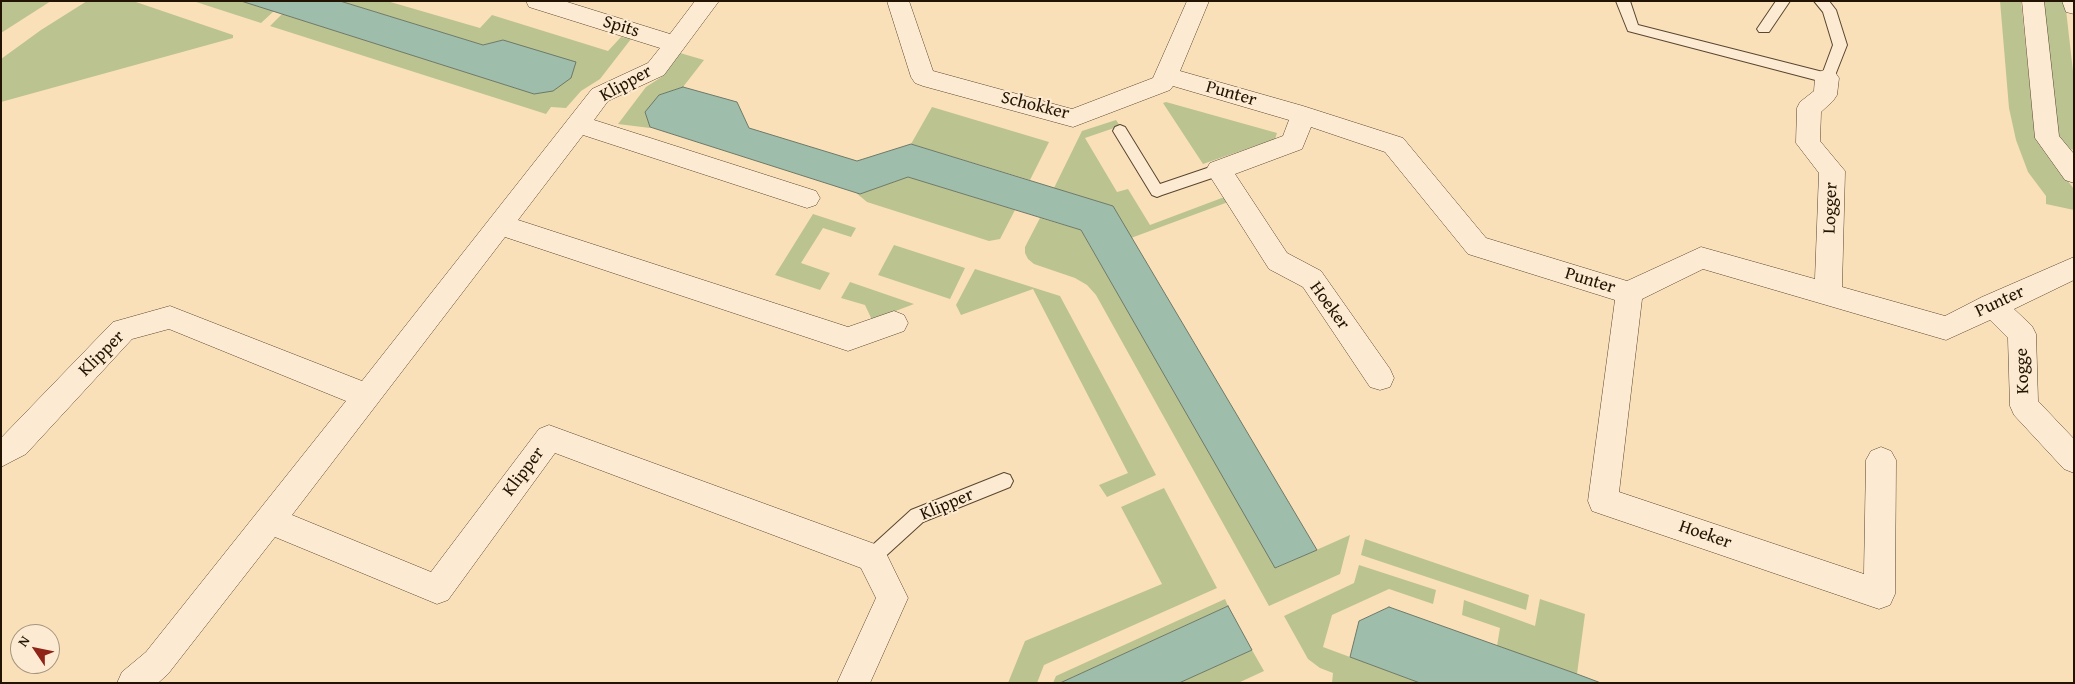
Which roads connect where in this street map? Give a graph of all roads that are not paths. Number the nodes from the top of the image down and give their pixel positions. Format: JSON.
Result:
{"nodes":[{"id":1,"x":537,"y":1,"type":"edge"},
{"id":2,"x":708,"y":1,"type":"edge"},
{"id":3,"x":898,"y":1,"type":"edge"},
{"id":4,"x":1198,"y":1,"type":"edge"},
{"id":5,"x":1623,"y":1,"type":"edge"},
{"id":6,"x":1783,"y":1,"type":"edge"},
{"id":7,"x":1821,"y":1,"type":"edge"},
{"id":8,"x":2033,"y":1,"type":"edge"},
{"id":9,"x":2073,"y":1,"type":"edge"},
{"id":10,"x":2074,"y":6,"type":"edge"},
{"id":11,"x":1764,"y":29,"type":"dead end"},
{"id":12,"x":675,"y":44,"type":"junction"},
{"id":13,"x":1167,"y":76,"type":"junction"},
{"id":14,"x":1828,"y":78,"type":"junction"},
{"id":15,"x":1303,"y":115,"type":"junction"},
{"id":16,"x":578,"y":124,"type":"junction"},
{"id":17,"x":1120,"y":131,"type":"dead end"},
{"id":18,"x":1219,"y":170,"type":"junction"},
{"id":19,"x":2074,"y":173,"type":"edge"},
{"id":20,"x":807,"y":198,"type":"dead end"},
{"id":21,"x":500,"y":225,"type":"junction"},
{"id":22,"x":2074,"y":268,"type":"edge"},
{"id":23,"x":1629,"y":293,"type":"junction"},
{"id":24,"x":1828,"y":295,"type":"junction"},
{"id":25,"x":1992,"y":305,"type":"junction"},
{"id":26,"x":894,"y":323,"type":"dead end"},
{"id":27,"x":1380,"y":378,"type":"dead end"},
{"id":28,"x":368,"y":396,"type":"junction"},
{"id":29,"x":1,"y":454,"type":"edge"},
{"id":30,"x":1881,"y":460,"type":"dead end"},
{"id":31,"x":2074,"y":460,"type":"edge"},
{"id":32,"x":1004,"y":481,"type":"dead end"},
{"id":33,"x":270,"y":520,"type":"junction"},
{"id":34,"x":872,"y":556,"type":"junction"},
{"id":35,"x":133,"y":683,"type":"edge"},
{"id":36,"x":852,"y":683,"type":"edge"}],
"edges":[{"from":1,"to":12,"type":"street","name":"Spits"},
{"from":2,"to":12,"type":"street"},
{"from":3,"to":13,"type":"street","name":"Schokker"},
{"from":4,"to":13,"type":"street"},
{"from":5,"to":14,"type":"lane"},
{"from":6,"to":11,"type":"lane"},
{"from":7,"to":14,"type":"lane","name":"Logger"},
{"from":8,"to":19,"type":"street"},
{"from":9,"to":10,"type":"street"},
{"from":12,"to":16,"type":"street","name":"Klipper"},
{"from":13,"to":15,"type":"street","name":"Punter"},
{"from":14,"to":24,"type":"street","name":"Logger"},
{"from":15,"to":18,"type":"street"},
{"from":15,"to":23,"type":"street","name":"Punter"},
{"from":16,"to":20,"type":"street","name":"Klipper"},
{"from":16,"to":21,"type":"street","name":"Klipper"},
{"from":17,"to":18,"type":"lane"},
{"from":18,"to":27,"type":"street","name":"Hoeker"},
{"from":21,"to":26,"type":"street"},
{"from":21,"to":28,"type":"street","name":"Klipper"},
{"from":22,"to":25,"type":"street","name":"Punter"},
{"from":23,"to":24,"type":"street","name":"Punter"},
{"from":23,"to":30,"type":"street","name":"Hoeker"},
{"from":24,"to":25,"type":"street","name":"Punter"},
{"from":25,"to":31,"type":"street","name":"Kogge"},
{"from":28,"to":29,"type":"street","name":"Klipper"},
{"from":28,"to":33,"type":"street","name":"Klipper"},
{"from":32,"to":34,"type":"lane","name":"Klipper"},
{"from":33,"to":34,"type":"street","name":"Klipper"},
{"from":33,"to":35,"type":"street","name":"Klipper"},
{"from":34,"to":36,"type":"street"}]}
